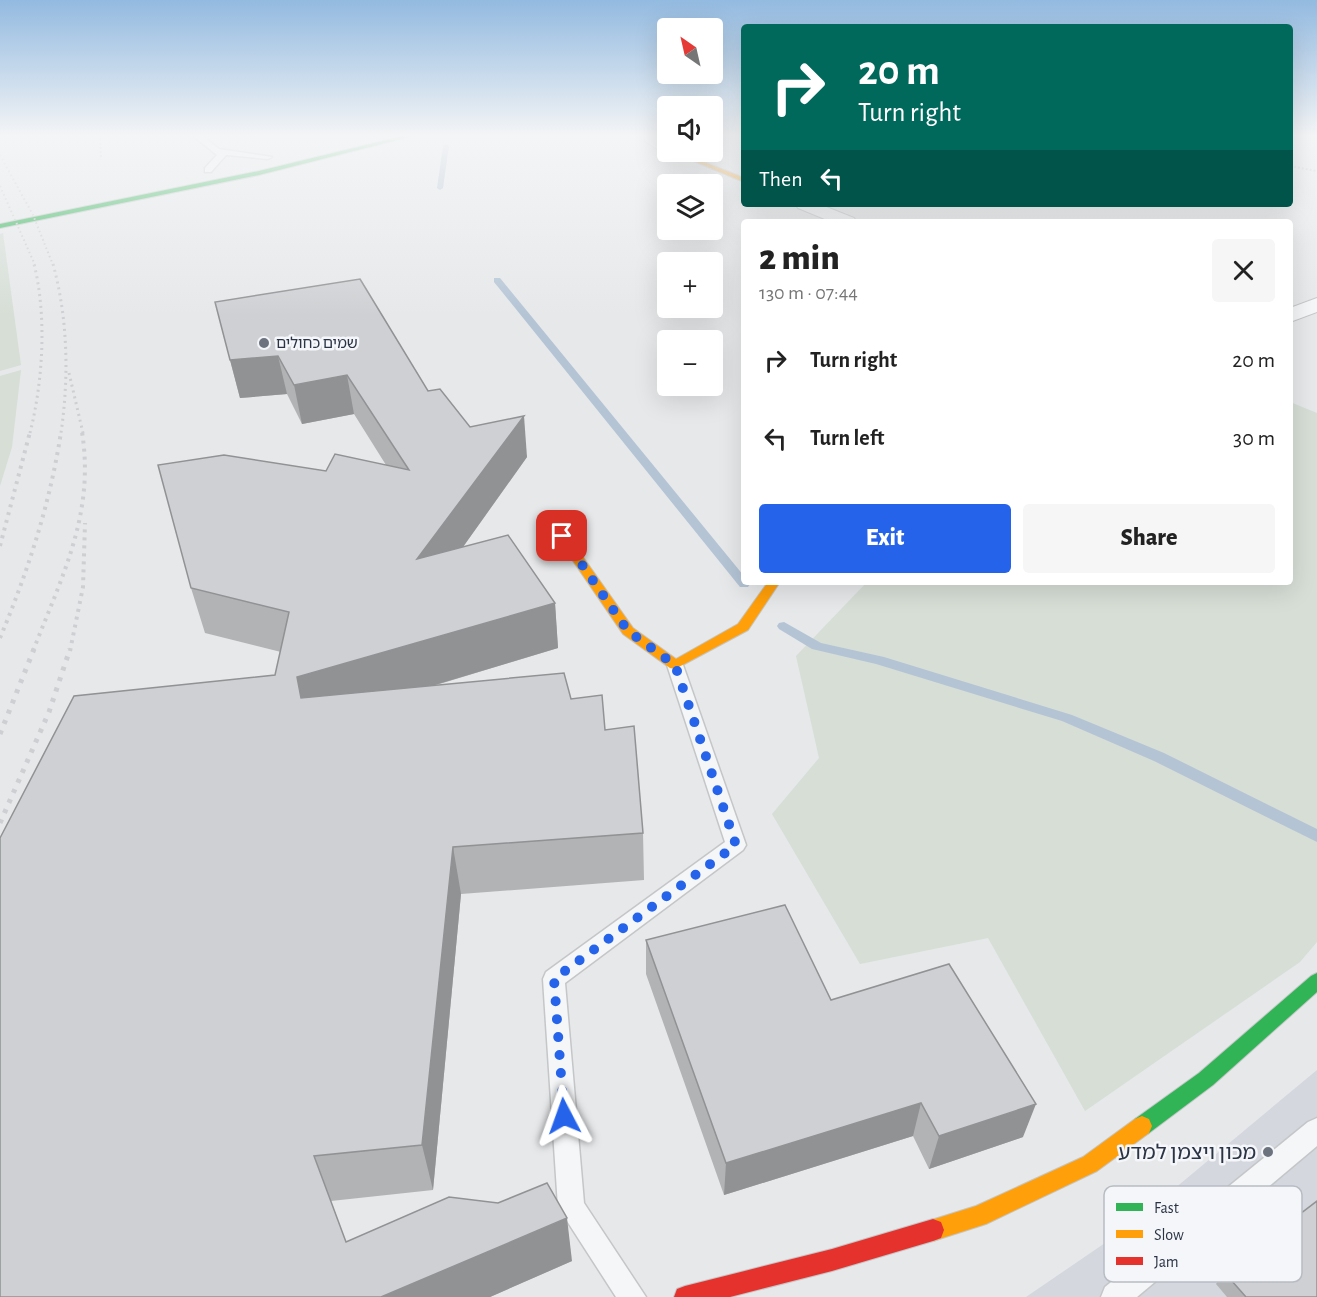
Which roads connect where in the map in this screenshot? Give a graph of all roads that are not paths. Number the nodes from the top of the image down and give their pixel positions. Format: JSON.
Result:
{"nodes":[{"id":1,"x":82,"y":196,"type":"edge"},
{"id":2,"x":151,"y":196,"type":"edge"},
{"id":3,"x":811,"y":207,"type":"edge"},
{"id":4,"x":0,"y":212,"type":"edge"},
{"id":5,"x":841,"y":219,"type":"edge"},
{"id":6,"x":0,"y":226,"type":"edge"},
{"id":7,"x":1317,"y":304,"type":"edge"},
{"id":8,"x":1293,"y":315,"type":"edge"},
{"id":9,"x":562,"y":536,"type":"dead end"},
{"id":10,"x":772,"y":585,"type":"edge"},
{"id":11,"x":675,"y":665,"type":"junction"},
{"id":12,"x":1317,"y":981,"type":"edge"},
{"id":13,"x":1317,"y":1130,"type":"edge"},
{"id":14,"x":1249,"y":1186,"type":"edge"},
{"id":15,"x":1133,"y":1282,"type":"edge"},
{"id":16,"x":632,"y":1297,"type":"edge"},
{"id":17,"x":685,"y":1297,"type":"edge"},
{"id":18,"x":1115,"y":1297,"type":"edge"}],
"edges":[{"from":1,"to":4,"type":"main road"},
{"from":2,"to":6,"type":"main road"},
{"from":3,"to":5,"type":"street"},
{"from":7,"to":8,"type":"street"},
{"from":9,"to":11,"type":"main road"},
{"from":10,"to":11,"type":"main road"},
{"from":11,"to":16,"type":"lane"},
{"from":12,"to":17,"type":"main road"},
{"from":13,"to":14,"type":"lane"},
{"from":15,"to":18,"type":"lane"}]}
